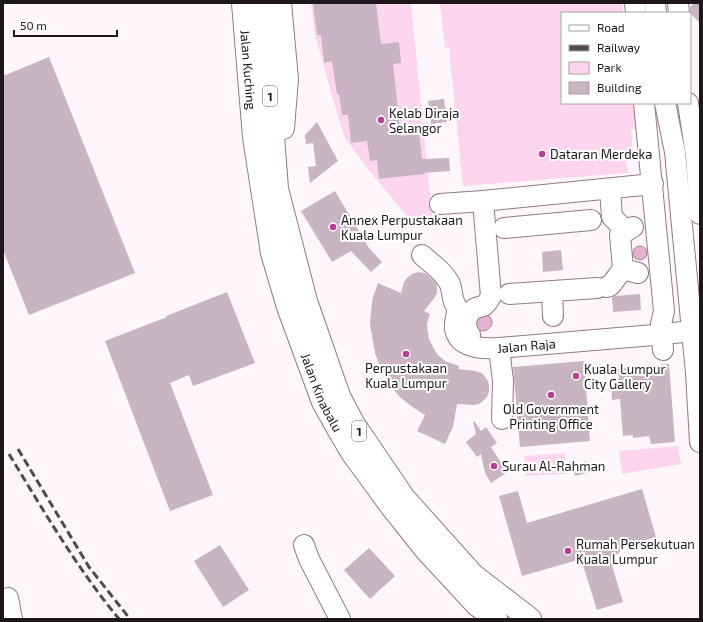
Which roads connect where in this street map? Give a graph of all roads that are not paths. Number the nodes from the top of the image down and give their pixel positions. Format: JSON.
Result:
{"nodes":[{"id":1,"x":228,"y":3,"type":"edge"},
{"id":2,"x":243,"y":3,"type":"edge"},
{"id":3,"x":263,"y":3,"type":"edge"},
{"id":4,"x":280,"y":3,"type":"edge"},
{"id":5,"x":644,"y":104,"type":"edge"},
{"id":6,"x":665,"y":104,"type":"edge"},
{"id":7,"x":688,"y":104,"type":"edge"},
{"id":8,"x":254,"y":137,"type":"junction"},
{"id":9,"x":676,"y":152,"type":"junction"},
{"id":10,"x":698,"y":167,"type":"edge"},
{"id":11,"x":653,"y":184,"type":"junction"},
{"id":12,"x":610,"y":188,"type":"junction"},
{"id":13,"x":277,"y":189,"type":"junction"},
{"id":14,"x":484,"y":201,"type":"junction"},
{"id":15,"x":440,"y":204,"type":"dead end"},
{"id":16,"x":546,"y":211,"type":"junction"},
{"id":17,"x":700,"y":214,"type":"edge"},
{"id":18,"x":601,"y":218,"type":"junction"},
{"id":19,"x":643,"y":227,"type":"junction"},
{"id":20,"x":496,"y":229,"type":"junction"},
{"id":21,"x":422,"y":255,"type":"dead end"},
{"id":22,"x":646,"y":271,"type":"junction"},
{"id":23,"x":552,"y":291,"type":"junction"},
{"id":24,"x":501,"y":295,"type":"junction"},
{"id":25,"x":692,"y":331,"type":"junction"},
{"id":26,"x":662,"y":342,"type":"junction"},
{"id":27,"x":555,"y":343,"type":"junction"},
{"id":28,"x":492,"y":348,"type":"junction"},
{"id":29,"x":698,"y":365,"type":"edge"},
{"id":30,"x":502,"y":419,"type":"dead end"},
{"id":31,"x":700,"y":442,"type":"edge"},
{"id":32,"x":304,"y":545,"type":"dead end"},
{"id":33,"x":8,"y":598,"type":"dead end"},
{"id":34,"x":12,"y":619,"type":"edge"},
{"id":35,"x":340,"y":619,"type":"edge"},
{"id":36,"x":496,"y":619,"type":"edge"},
{"id":37,"x":530,"y":619,"type":"edge"}],
"edges":[{"from":1,"to":8,"type":"highway"},
{"from":2,"to":8,"type":"highway","name":"Jalan Kuching","number":"1"},
{"from":3,"to":13,"type":"highway","name":"Jalan Kuching","number":"1"},
{"from":4,"to":13,"type":"highway"},
{"from":5,"to":11,"type":"street"},
{"from":6,"to":9,"type":"street"},
{"from":7,"to":10,"type":"street"},
{"from":8,"to":36,"type":"highway","name":"Jalan Kinabalu","number":"1"},
{"from":9,"to":10,"type":"street"},
{"from":9,"to":25,"type":"street"},
{"from":10,"to":17,"type":"street"},
{"from":11,"to":12,"type":"street"},
{"from":11,"to":19,"type":"street"},
{"from":12,"to":16,"type":"street"},
{"from":12,"to":18,"type":"street"},
{"from":13,"to":37,"type":"highway","name":"Jalan Kinabalu","number":"1"},
{"from":14,"to":15,"type":"street"},
{"from":14,"to":16,"type":"street"},
{"from":14,"to":20,"type":"street"},
{"from":16,"to":18,"type":"street"},
{"from":16,"to":20,"type":"street"},
{"from":18,"to":19,"type":"street"},
{"from":19,"to":22,"type":"street"},
{"from":19,"to":22,"type":"street"},
{"from":20,"to":24,"type":"street"},
{"from":21,"to":28,"type":"street","name":"Jalan Raja"},
{"from":22,"to":23,"type":"street"},
{"from":22,"to":26,"type":"street"},
{"from":23,"to":24,"type":"street"},
{"from":23,"to":27,"type":"street"},
{"from":24,"to":28,"type":"street"},
{"from":25,"to":26,"type":"street","name":"Jalan Raja"},
{"from":25,"to":29,"type":"street"},
{"from":26,"to":27,"type":"street","name":"Jalan Raja"},
{"from":27,"to":28,"type":"street","name":"Jalan Raja"},
{"from":28,"to":30,"type":"street"},
{"from":29,"to":31,"type":"street"},
{"from":32,"to":35,"type":"street"},
{"from":33,"to":34,"type":"street"}]}
